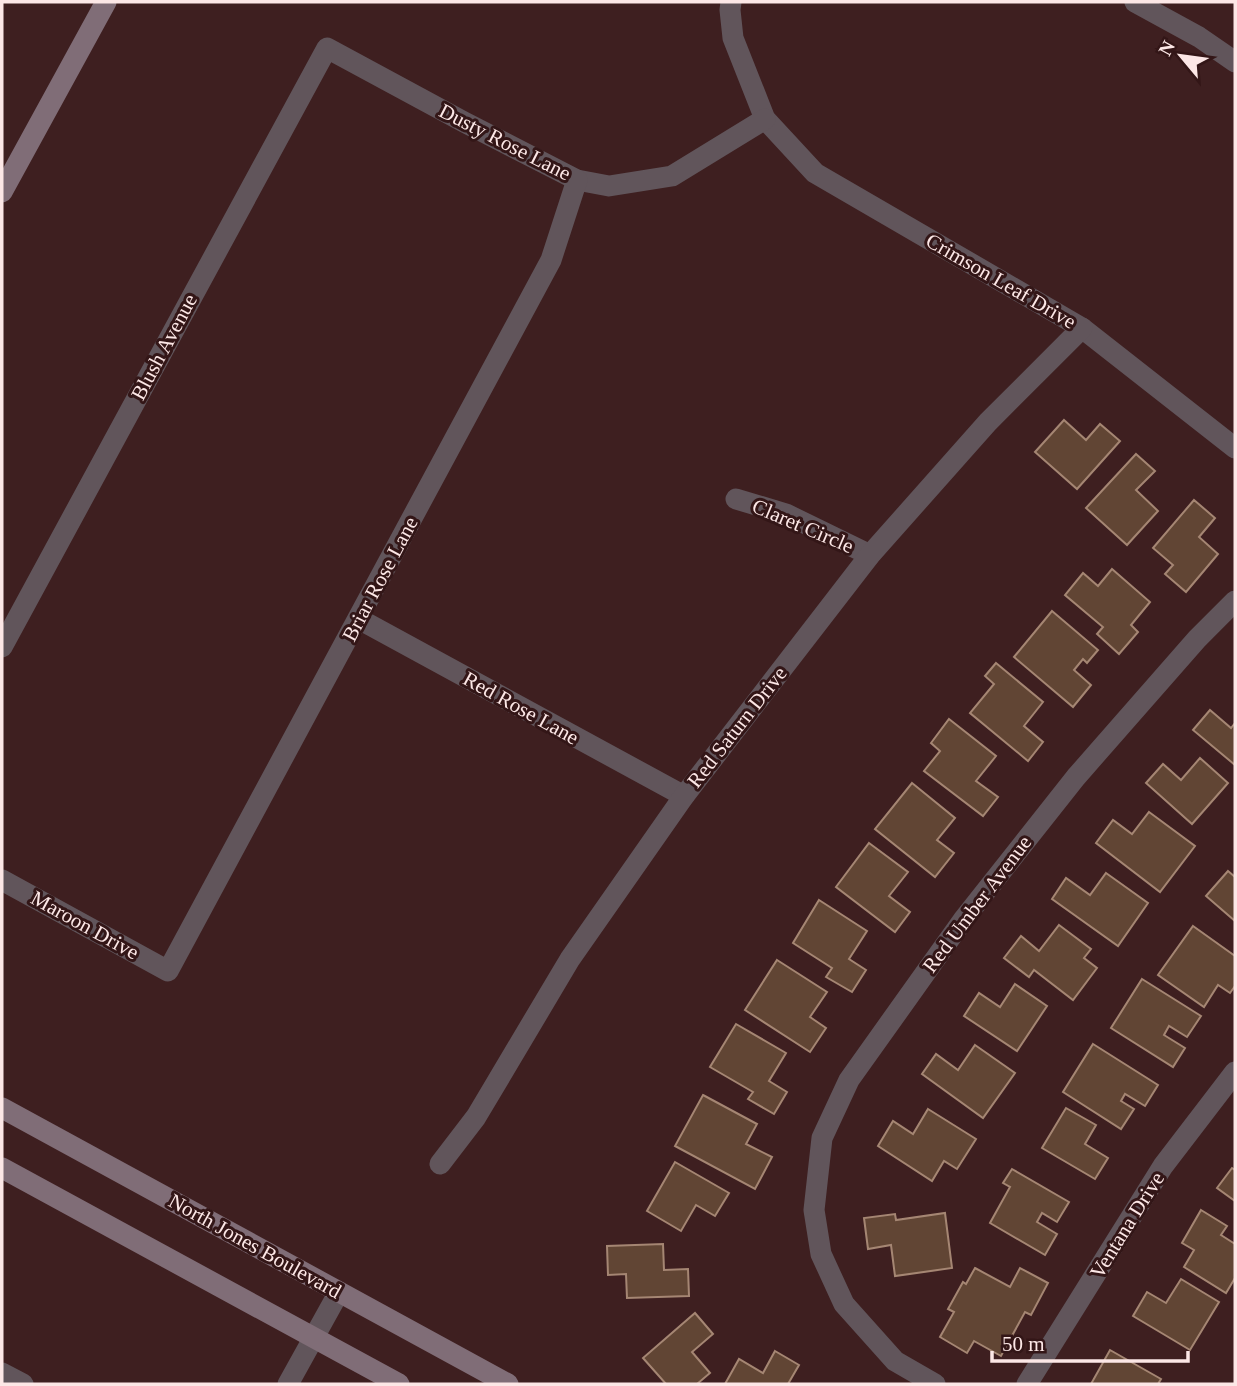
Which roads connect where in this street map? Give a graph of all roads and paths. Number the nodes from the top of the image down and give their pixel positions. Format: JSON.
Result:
{"nodes":[{"id":1,"x":106,"y":2,"type":"edge"},
{"id":2,"x":731,"y":2,"type":"edge"},
{"id":3,"x":1135,"y":2,"type":"edge"},
{"id":4,"x":327,"y":48,"type":"joint"},
{"id":5,"x":1235,"y":62,"type":"edge"},
{"id":6,"x":765,"y":119,"type":"junction"},
{"id":7,"x":577,"y":180,"type":"junction"},
{"id":8,"x":2,"y":192,"type":"edge"},
{"id":9,"x":1082,"y":328,"type":"junction"},
{"id":10,"x":1235,"y":447,"type":"edge"},
{"id":11,"x":736,"y":499,"type":"dead end"},
{"id":12,"x":870,"y":555,"type":"junction"},
{"id":13,"x":1235,"y":600,"type":"edge"},
{"id":14,"x":359,"y":619,"type":"junction"},
{"id":15,"x":2,"y":647,"type":"edge"},
{"id":16,"x":684,"y":796,"type":"junction"},
{"id":17,"x":2,"y":880,"type":"edge"},
{"id":18,"x":168,"y":971,"type":"joint"},
{"id":19,"x":1235,"y":1072,"type":"edge"},
{"id":20,"x":2,"y":1108,"type":"edge"},
{"id":21,"x":440,"y":1164,"type":"dead end"},
{"id":22,"x":2,"y":1168,"type":"edge"},
{"id":23,"x":339,"y":1293,"type":"junction"},
{"id":24,"x":314,"y":1338,"type":"junction"},
{"id":25,"x":2,"y":1373,"type":"edge"},
{"id":26,"x":23,"y":1384,"type":"edge"},
{"id":27,"x":288,"y":1384,"type":"edge"},
{"id":28,"x":399,"y":1384,"type":"edge"},
{"id":29,"x":508,"y":1384,"type":"edge"},
{"id":30,"x":935,"y":1384,"type":"edge"},
{"id":31,"x":1027,"y":1384,"type":"edge"}],
"edges":[{"from":1,"to":8,"type":"main road"},
{"from":2,"to":6,"type":"street"},
{"from":3,"to":5,"type":"street"},
{"from":4,"to":7,"type":"street","name":"Dusty Rose Lane"},
{"from":4,"to":15,"type":"street","name":"Blush Avenue"},
{"from":6,"to":7,"type":"street","name":"Dusty Rose Lane"},
{"from":6,"to":9,"type":"street","name":"Crimson Leaf Drive"},
{"from":7,"to":14,"type":"street","name":"Briar Rose Lane"},
{"from":9,"to":10,"type":"street","name":"Crimson Leaf Drive"},
{"from":9,"to":12,"type":"street","name":"Red Saturn Drive"},
{"from":11,"to":12,"type":"street","name":"Claret Circle"},
{"from":12,"to":16,"type":"street","name":"Red Saturn Drive"},
{"from":13,"to":30,"type":"street","name":"Red Umber Avenue"},
{"from":14,"to":16,"type":"street","name":"Red Rose Lane"},
{"from":14,"to":18,"type":"street","name":"Briar Rose Lane"},
{"from":16,"to":21,"type":"street","name":"Red Saturn Drive"},
{"from":17,"to":18,"type":"street","name":"Maroon Drive"},
{"from":19,"to":31,"type":"street","name":"Ventana Drive"},
{"from":20,"to":23,"type":"main road","name":"North Jones Boulevard"},
{"from":22,"to":24,"type":"main road"},
{"from":23,"to":24,"type":"street"},
{"from":23,"to":29,"type":"main road","name":"North Jones Boulevard"},
{"from":24,"to":27,"type":"street"},
{"from":24,"to":28,"type":"main road"},
{"from":25,"to":26,"type":"street"}]}
